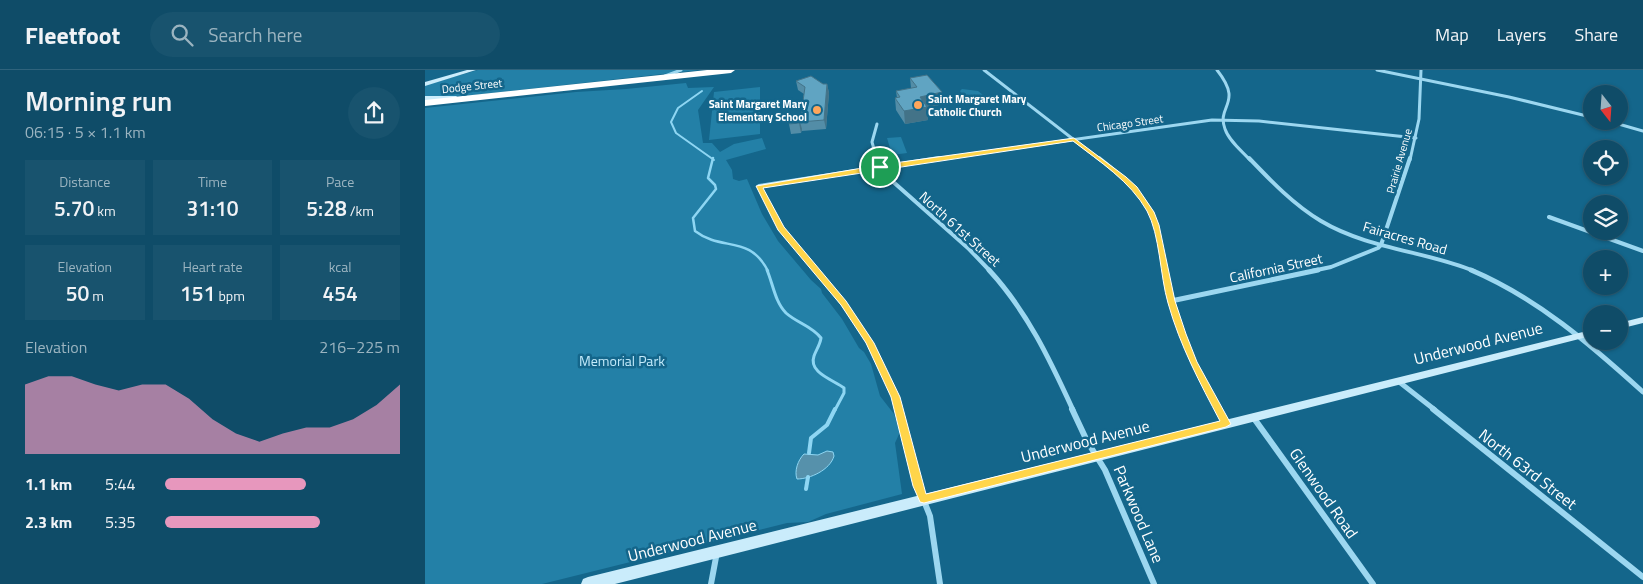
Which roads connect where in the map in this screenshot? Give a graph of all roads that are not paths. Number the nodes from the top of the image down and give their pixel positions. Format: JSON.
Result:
{"nodes":[{"id":1,"x":473,"y":70,"type":"edge"},
{"id":2,"x":681,"y":70,"type":"edge"},
{"id":3,"x":731,"y":70,"type":"edge"},
{"id":4,"x":984,"y":70,"type":"edge"},
{"id":5,"x":1217,"y":70,"type":"edge"},
{"id":6,"x":1377,"y":70,"type":"edge"},
{"id":7,"x":1421,"y":70,"type":"edge"},
{"id":8,"x":709,"y":71,"type":"edge"},
{"id":9,"x":653,"y":78,"type":"junction"},
{"id":10,"x":1419,"y":80,"type":"junction"},
{"id":11,"x":425,"y":84,"type":"edge"},
{"id":12,"x":550,"y":90,"type":"junction"},
{"id":13,"x":481,"y":97,"type":"junction"},
{"id":14,"x":425,"y":98,"type":"edge"},
{"id":15,"x":425,"y":104,"type":"edge"},
{"id":16,"x":1583,"y":115,"type":"edge"},
{"id":17,"x":1224,"y":119,"type":"junction"},
{"id":18,"x":877,"y":124,"type":"dead end"},
{"id":19,"x":1628,"y":127,"type":"edge"},
{"id":20,"x":1643,"y":131,"type":"edge"},
{"id":21,"x":1416,"y":138,"type":"junction"},
{"id":22,"x":1074,"y":139,"type":"junction"},
{"id":23,"x":880,"y":167,"type":"junction"},
{"id":24,"x":1549,"y":217,"type":"dead end"},
{"id":25,"x":1381,"y":244,"type":"junction"},
{"id":26,"x":1643,"y":251,"type":"edge"},
{"id":27,"x":1171,"y":301,"type":"junction"},
{"id":28,"x":1643,"y":320,"type":"edge"},
{"id":29,"x":1628,"y":324,"type":"edge"},
{"id":30,"x":1583,"y":332,"type":"edge"},
{"id":31,"x":1583,"y":335,"type":"edge"},
{"id":32,"x":1602,"y":350,"type":"edge"},
{"id":33,"x":1398,"y":381,"type":"junction"},
{"id":34,"x":1643,"y":392,"type":"edge"},
{"id":35,"x":1253,"y":417,"type":"junction"},
{"id":36,"x":1226,"y":424,"type":"junction"},
{"id":37,"x":1097,"y":457,"type":"junction"},
{"id":38,"x":924,"y":499,"type":"junction"},
{"id":39,"x":717,"y":552,"type":"junction"},
{"id":40,"x":1643,"y":577,"type":"edge"},
{"id":41,"x":588,"y":584,"type":"edge"},
{"id":42,"x":711,"y":584,"type":"edge"},
{"id":43,"x":940,"y":584,"type":"edge"},
{"id":44,"x":1154,"y":584,"type":"edge"},
{"id":45,"x":1373,"y":584,"type":"edge"}],
"edges":[{"from":1,"to":11,"type":"main road"},
{"from":2,"to":9,"type":"street"},
{"from":3,"to":8,"type":"highway","name":"Dodge Street"},
{"from":4,"to":22,"type":"street"},
{"from":5,"to":17,"type":"street"},
{"from":6,"to":10,"type":"street"},
{"from":7,"to":10,"type":"street","name":"Prairie Avenue"},
{"from":8,"to":9,"type":"highway","name":"Dodge Street"},
{"from":8,"to":12,"type":"highway"},
{"from":9,"to":12,"type":"highway","name":"Dodge Street"},
{"from":10,"to":16,"type":"street"},
{"from":10,"to":21,"type":"street","name":"Prairie Avenue"},
{"from":12,"to":13,"type":"highway","name":"Dodge Street"},
{"from":13,"to":14,"type":"main road"},
{"from":13,"to":15,"type":"highway","name":"Dodge Street"},
{"from":17,"to":21,"type":"street","name":"Chicago Street"},
{"from":17,"to":22,"type":"street","name":"Chicago Street"},
{"from":17,"to":25,"type":"street","name":"Fairacres Road"},
{"from":18,"to":23,"type":"street","name":"North 61st Street"},
{"from":19,"to":20,"type":"street"},
{"from":21,"to":25,"type":"street","name":"Prairie Avenue"},
{"from":22,"to":23,"type":"street","name":"Chicago Street"},
{"from":22,"to":27,"type":"street"},
{"from":23,"to":37,"type":"street","name":"North 61st Street"},
{"from":23,"to":38,"type":"street","name":"Chicago Street"},
{"from":24,"to":26,"type":"street"},
{"from":25,"to":27,"type":"street","name":"California Street"},
{"from":25,"to":30,"type":"street","name":"Fairacres Road"},
{"from":27,"to":36,"type":"street"},
{"from":28,"to":29,"type":"main road"},
{"from":31,"to":33,"type":"main road","name":"Underwood Avenue"},
{"from":32,"to":34,"type":"street","name":"Fairacres Road"},
{"from":33,"to":35,"type":"main road","name":"Underwood Avenue"},
{"from":33,"to":40,"type":"street","name":"North 63rd Street"},
{"from":35,"to":36,"type":"main road","name":"Underwood Avenue"},
{"from":35,"to":45,"type":"street","name":"Glenwood Road"},
{"from":36,"to":37,"type":"main road","name":"Underwood Avenue"},
{"from":37,"to":38,"type":"main road","name":"Underwood Avenue"},
{"from":37,"to":44,"type":"street","name":"Parkwood Lane"},
{"from":38,"to":39,"type":"main road","name":"Underwood Avenue"},
{"from":38,"to":43,"type":"street"},
{"from":39,"to":41,"type":"main road","name":"Underwood Avenue"},
{"from":39,"to":42,"type":"street"}]}
